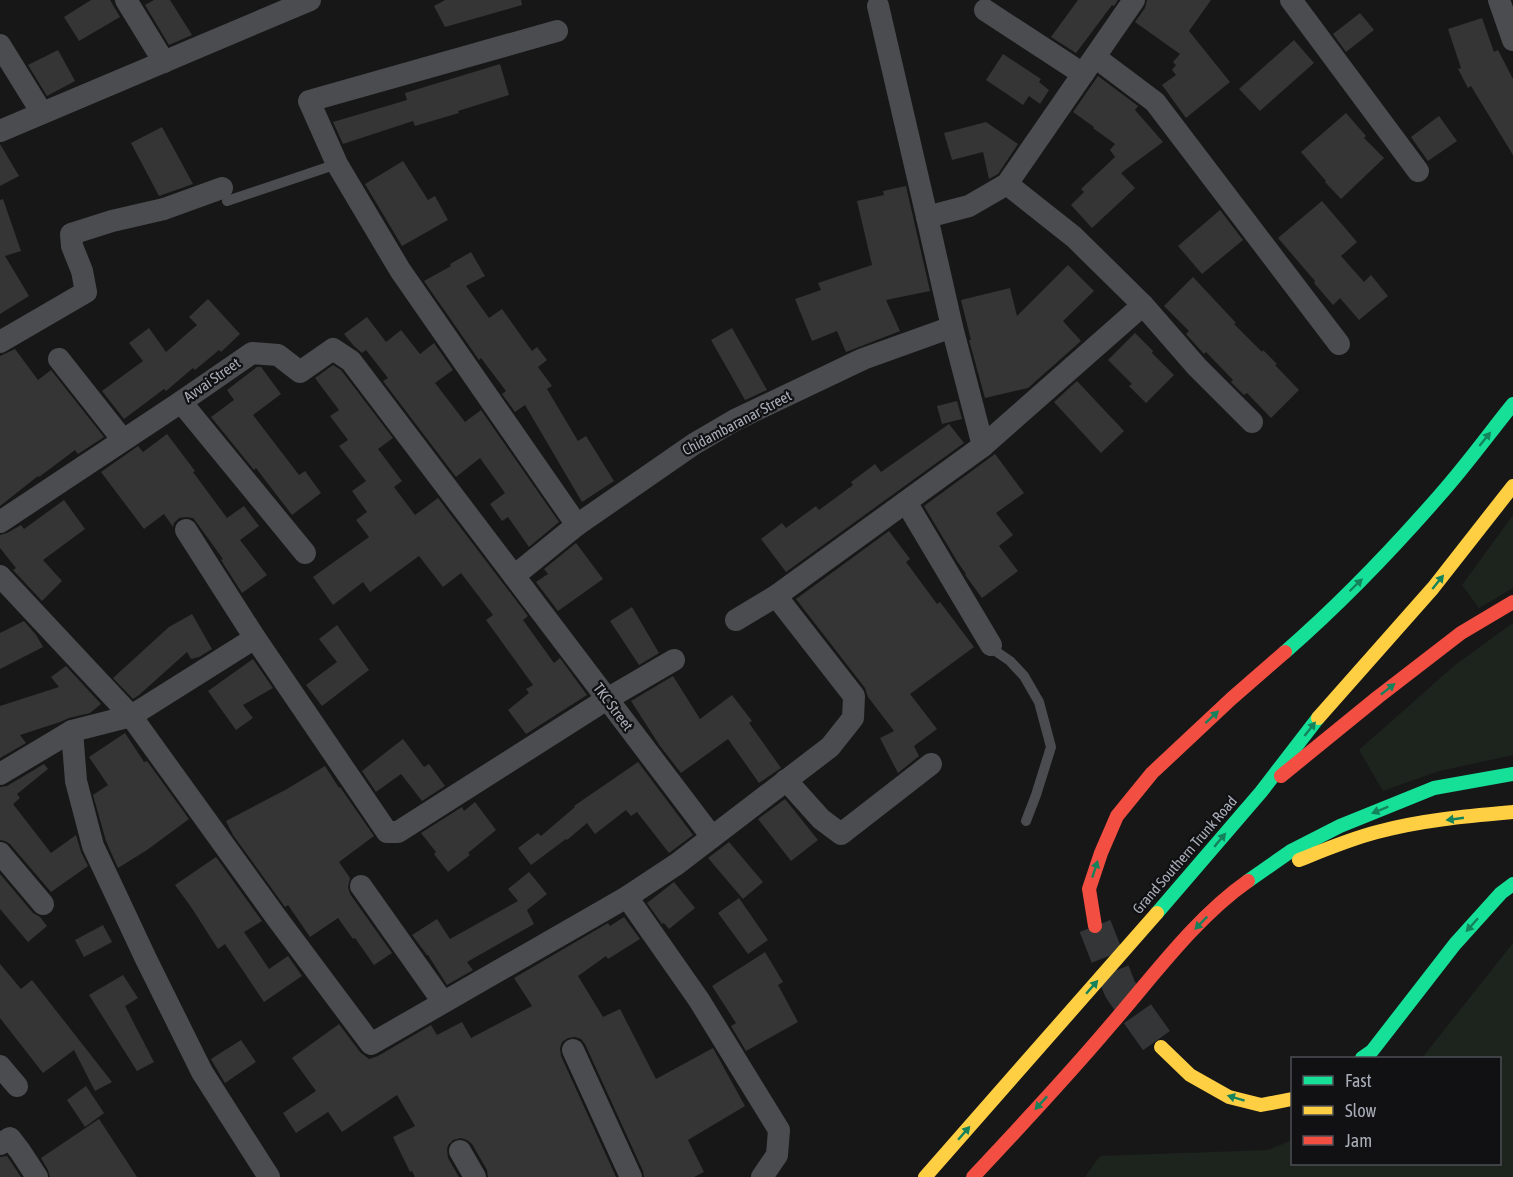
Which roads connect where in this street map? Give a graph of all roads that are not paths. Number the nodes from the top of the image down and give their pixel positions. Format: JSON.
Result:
{"nodes":[{"id":1,"x":126,"y":0,"type":"edge"},
{"id":2,"x":310,"y":0,"type":"edge"},
{"id":3,"x":1134,"y":0,"type":"edge"},
{"id":4,"x":1291,"y":0,"type":"edge"},
{"id":5,"x":1499,"y":0,"type":"edge"},
{"id":6,"x":285,"y":5,"type":"edge"},
{"id":7,"x":878,"y":6,"type":"dead end"},
{"id":8,"x":985,"y":10,"type":"dead end"},
{"id":9,"x":557,"y":31,"type":"dead end"},
{"id":10,"x":1513,"y":40,"type":"edge"},
{"id":11,"x":0,"y":45,"type":"edge"},
{"id":12,"x":164,"y":62,"type":"junction"},
{"id":13,"x":1089,"y":66,"type":"junction"},
{"id":14,"x":42,"y":113,"type":"junction"},
{"id":15,"x":0,"y":131,"type":"edge"},
{"id":16,"x":337,"y":164,"type":"junction"},
{"id":17,"x":1418,"y":171,"type":"dead end"},
{"id":18,"x":1007,"y":184,"type":"junction"},
{"id":19,"x":225,"y":194,"type":"joint"},
{"id":20,"x":927,"y":217,"type":"junction"},
{"id":21,"x":1143,"y":305,"type":"junction"},
{"id":22,"x":952,"y":327,"type":"junction"},
{"id":23,"x":0,"y":342,"type":"edge"},
{"id":24,"x":1339,"y":344,"type":"dead end"},
{"id":25,"x":59,"y":359,"type":"dead end"},
{"id":26,"x":180,"y":402,"type":"junction"},
{"id":27,"x":1513,"y":404,"type":"edge"},
{"id":28,"x":1252,"y":422,"type":"dead end"},
{"id":29,"x":123,"y":440,"type":"junction"},
{"id":30,"x":983,"y":446,"type":"junction"},
{"id":31,"x":1513,"y":486,"type":"edge"},
{"id":32,"x":906,"y":502,"type":"junction"},
{"id":33,"x":0,"y":522,"type":"edge"},
{"id":34,"x":577,"y":525,"type":"junction"},
{"id":35,"x":186,"y":530,"type":"dead end"},
{"id":36,"x":305,"y":553,"type":"dead end"},
{"id":37,"x":0,"y":576,"type":"edge"},
{"id":38,"x":514,"y":576,"type":"junction"},
{"id":39,"x":776,"y":596,"type":"junction"},
{"id":40,"x":1513,"y":602,"type":"edge"},
{"id":41,"x":736,"y":620,"type":"dead end"},
{"id":42,"x":255,"y":638,"type":"junction"},
{"id":43,"x":991,"y":645,"type":"joint"},
{"id":44,"x":674,"y":660,"type":"dead end"},
{"id":45,"x":607,"y":699,"type":"junction"},
{"id":46,"x":131,"y":716,"type":"junction"},
{"id":47,"x":72,"y":731,"type":"junction"},
{"id":48,"x":931,"y":764,"type":"dead end"},
{"id":49,"x":0,"y":774,"type":"edge"},
{"id":50,"x":1513,"y":774,"type":"edge"},
{"id":51,"x":786,"y":780,"type":"junction"},
{"id":52,"x":1261,"y":792,"type":"junction"},
{"id":53,"x":1513,"y":812,"type":"edge"},
{"id":54,"x":1026,"y":821,"type":"dead end"},
{"id":55,"x":712,"y":837,"type":"junction"},
{"id":56,"x":0,"y":853,"type":"edge"},
{"id":57,"x":1244,"y":884,"type":"junction"},
{"id":58,"x":1513,"y":884,"type":"edge"},
{"id":59,"x":362,"y":886,"type":"dead end"},
{"id":60,"x":627,"y":897,"type":"junction"},
{"id":61,"x":43,"y":904,"type":"dead end"},
{"id":62,"x":1095,"y":926,"type":"tunnel mouth"},
{"id":63,"x":443,"y":1002,"type":"junction"},
{"id":64,"x":1161,"y":1047,"type":"tunnel mouth"},
{"id":65,"x":573,"y":1050,"type":"dead end"},
{"id":66,"x":1364,"y":1057,"type":"edge"},
{"id":67,"x":0,"y":1066,"type":"edge"},
{"id":68,"x":16,"y":1086,"type":"dead end"},
{"id":69,"x":1291,"y":1099,"type":"edge"},
{"id":70,"x":0,"y":1144,"type":"edge"},
{"id":71,"x":460,"y":1151,"type":"dead end"},
{"id":72,"x":37,"y":1177,"type":"edge"},
{"id":73,"x":269,"y":1177,"type":"edge"},
{"id":74,"x":475,"y":1177,"type":"edge"},
{"id":75,"x":631,"y":1177,"type":"edge"},
{"id":76,"x":762,"y":1177,"type":"edge"},
{"id":77,"x":925,"y":1177,"type":"edge"},
{"id":78,"x":973,"y":1177,"type":"edge"}],
"edges":[{"from":1,"to":12,"type":"street"},
{"from":2,"to":6,"type":"street"},
{"from":3,"to":13,"type":"street"},
{"from":4,"to":17,"type":"street"},
{"from":5,"to":10,"type":"street"},
{"from":6,"to":12,"type":"street"},
{"from":7,"to":20,"type":"street"},
{"from":8,"to":13,"type":"street"},
{"from":9,"to":16,"type":"street"},
{"from":11,"to":14,"type":"street"},
{"from":12,"to":14,"type":"street"},
{"from":13,"to":18,"type":"street"},
{"from":13,"to":24,"type":"street"},
{"from":14,"to":15,"type":"street"},
{"from":16,"to":19,"type":"lane"},
{"from":16,"to":34,"type":"street"},
{"from":18,"to":20,"type":"street"},
{"from":18,"to":21,"type":"street"},
{"from":19,"to":23,"type":"street"},
{"from":20,"to":22,"type":"street"},
{"from":21,"to":28,"type":"street"},
{"from":21,"to":30,"type":"street"},
{"from":22,"to":30,"type":"street"},
{"from":22,"to":34,"type":"street","name":"Chidambaranar Street"},
{"from":25,"to":29,"type":"street"},
{"from":26,"to":29,"type":"street","name":"Avvai Street"},
{"from":26,"to":36,"type":"street"},
{"from":26,"to":38,"type":"street","name":"Avvai Street"},
{"from":62,"to":27,"type":"main road","one_way":true},
{"from":29,"to":33,"type":"street","name":"Avvai Street"},
{"from":30,"to":32,"type":"street"},
{"from":52,"to":31,"type":"main road","one_way":true},
{"from":32,"to":39,"type":"street"},
{"from":32,"to":43,"type":"street"},
{"from":34,"to":38,"type":"street","name":"Chidambaranar Street"},
{"from":35,"to":42,"type":"street"},
{"from":37,"to":46,"type":"street"},
{"from":38,"to":45,"type":"street","name":"TKC Street"},
{"from":39,"to":41,"type":"street"},
{"from":39,"to":51,"type":"street"},
{"from":52,"to":40,"type":"main road","name":"Grand Southern Trunk Road","one_way":true},
{"from":42,"to":45,"type":"street"},
{"from":42,"to":46,"type":"street"},
{"from":43,"to":54,"type":"lane"},
{"from":44,"to":45,"type":"street"},
{"from":45,"to":55,"type":"street","name":"TKC Street"},
{"from":46,"to":47,"type":"street"},
{"from":46,"to":63,"type":"street"},
{"from":47,"to":49,"type":"street"},
{"from":47,"to":73,"type":"street"},
{"from":48,"to":51,"type":"street"},
{"from":50,"to":57,"type":"main road","one_way":true},
{"from":51,"to":55,"type":"street"},
{"from":77,"to":52,"type":"main road","name":"Grand Southern Trunk Road","one_way":true},
{"from":53,"to":57,"type":"main road","one_way":true},
{"from":55,"to":60,"type":"street"},
{"from":56,"to":61,"type":"street"},
{"from":57,"to":78,"type":"main road","one_way":true},
{"from":58,"to":66,"type":"main road","one_way":true},
{"from":59,"to":63,"type":"street"},
{"from":60,"to":63,"type":"street"},
{"from":60,"to":76,"type":"street"},
{"from":69,"to":64,"type":"main road","one_way":true},
{"from":65,"to":75,"type":"street"},
{"from":67,"to":68,"type":"street"},
{"from":70,"to":72,"type":"street"},
{"from":71,"to":74,"type":"street"}]}
